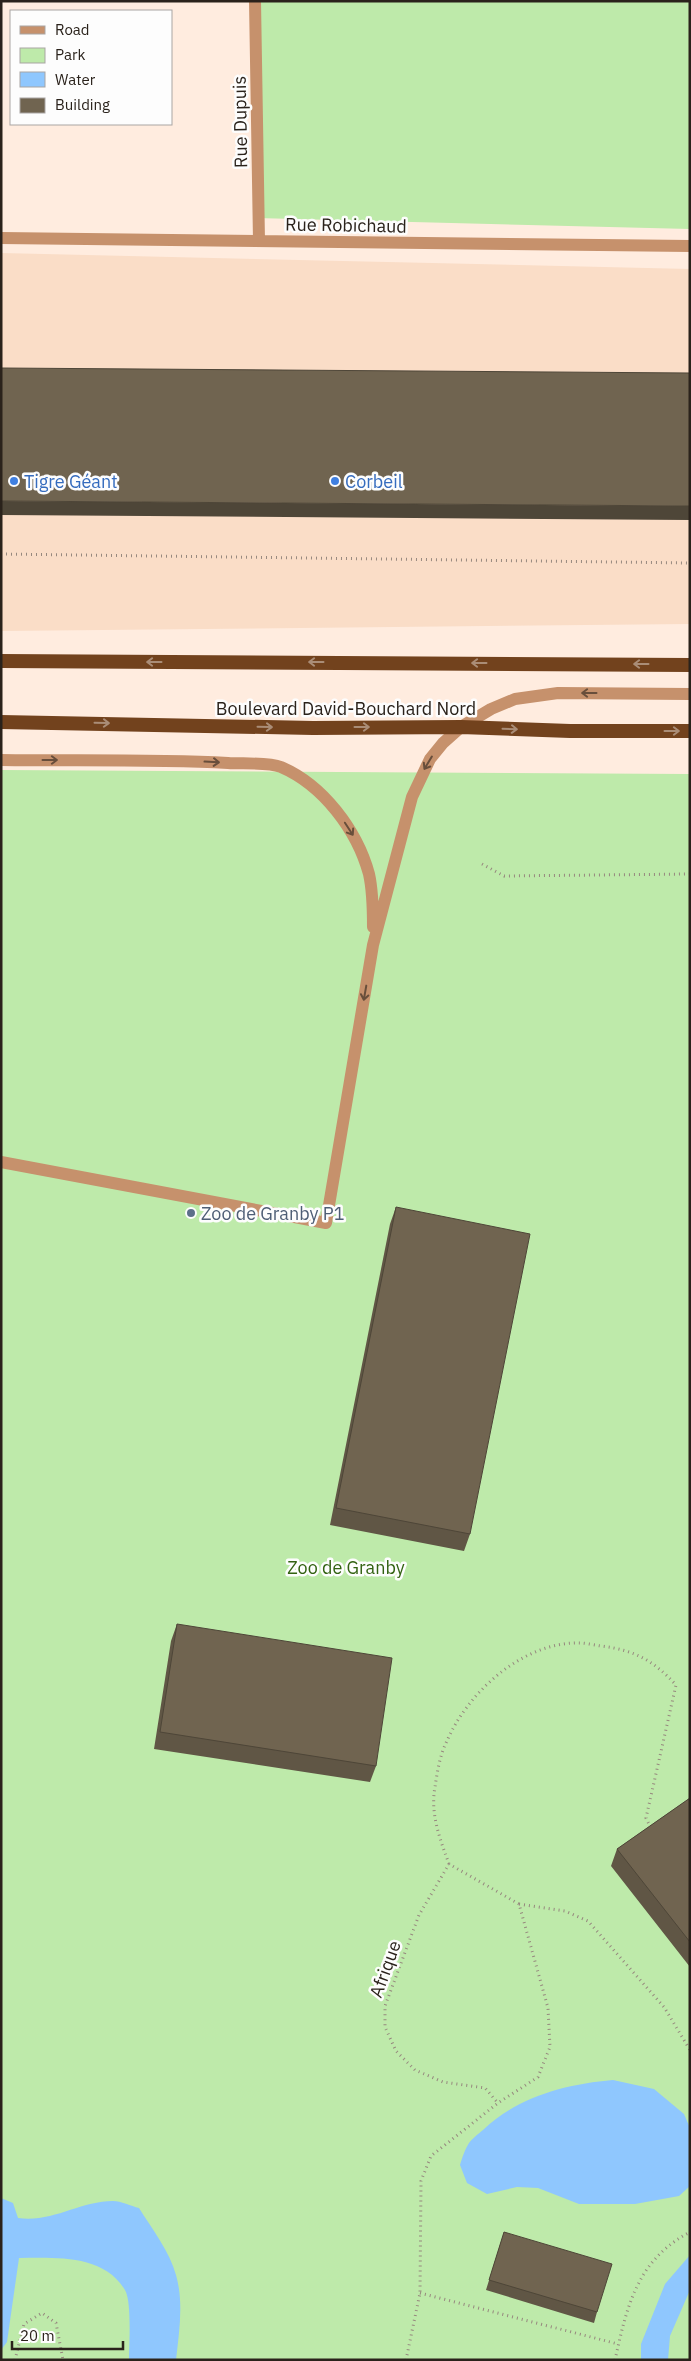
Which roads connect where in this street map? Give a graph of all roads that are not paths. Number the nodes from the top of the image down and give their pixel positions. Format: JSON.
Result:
{"nodes":[{"id":1,"x":255,"y":1,"type":"edge"},
{"id":2,"x":1,"y":238,"type":"edge"},
{"id":3,"x":259,"y":241,"type":"junction"},
{"id":4,"x":690,"y":246,"type":"edge"},
{"id":5,"x":1,"y":661,"type":"edge"},
{"id":6,"x":690,"y":665,"type":"edge"},
{"id":7,"x":690,"y":694,"type":"edge"},
{"id":8,"x":1,"y":722,"type":"edge"},
{"id":9,"x":461,"y":727,"type":"junction"},
{"id":10,"x":690,"y":731,"type":"edge"},
{"id":11,"x":1,"y":760,"type":"edge"},
{"id":12,"x":373,"y":945,"type":"junction"},
{"id":13,"x":1,"y":1162,"type":"edge"}],
"edges":[{"from":1,"to":3,"type":"street","name":"Rue Dupuis"},
{"from":2,"to":3,"type":"street","name":"Rue Robichaud"},
{"from":3,"to":4,"type":"street","name":"Rue Robichaud"},
{"from":6,"to":5,"type":"highway","one_way":true},
{"from":7,"to":9,"type":"street","one_way":true},
{"from":8,"to":9,"type":"highway","name":"Boulevard David-Bouchard Nord","one_way":true},
{"from":9,"to":10,"type":"highway","name":"Boulevard David-Bouchard Nord","one_way":true},
{"from":9,"to":12,"type":"street","one_way":true},
{"from":11,"to":12,"type":"street","one_way":true},
{"from":12,"to":13,"type":"street","one_way":true}]}
